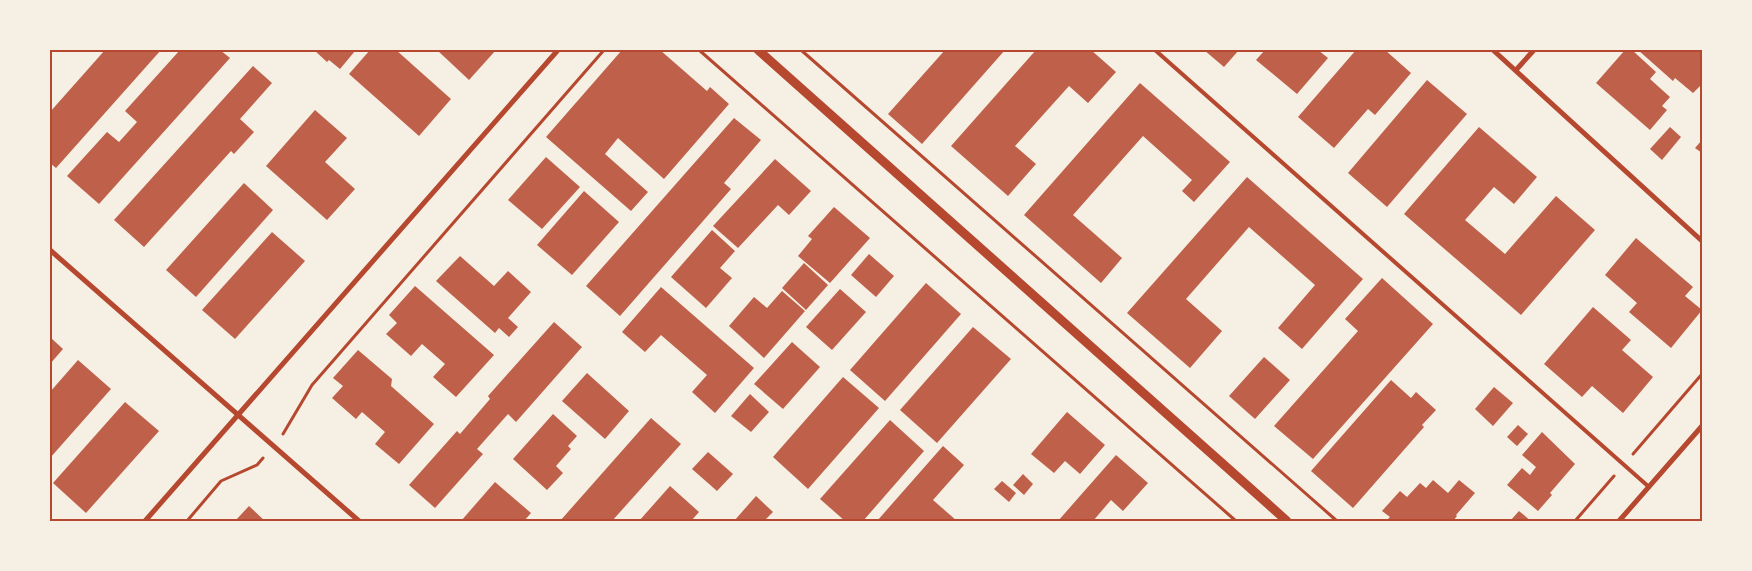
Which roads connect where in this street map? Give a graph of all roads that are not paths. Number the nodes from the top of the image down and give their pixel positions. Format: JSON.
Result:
{"nodes":[{"id":1,"x":558,"y":50,"type":"edge"},
{"id":2,"x":758,"y":50,"type":"edge"},
{"id":3,"x":1155,"y":50,"type":"edge"},
{"id":4,"x":1493,"y":50,"type":"edge"},
{"id":5,"x":1534,"y":50,"type":"edge"},
{"id":6,"x":1516,"y":70,"type":"junction"},
{"id":7,"x":1702,"y":241,"type":"edge"},
{"id":8,"x":50,"y":250,"type":"edge"},
{"id":9,"x":238,"y":414,"type":"junction"},
{"id":10,"x":1702,"y":426,"type":"edge"},
{"id":11,"x":1649,"y":487,"type":"junction"},
{"id":12,"x":145,"y":521,"type":"edge"},
{"id":13,"x":359,"y":521,"type":"edge"},
{"id":14,"x":1287,"y":521,"type":"edge"},
{"id":15,"x":1619,"y":521,"type":"edge"}],
"edges":[{"from":1,"to":9,"type":"street"},
{"from":2,"to":14,"type":"street"},
{"from":3,"to":11,"type":"lane"},
{"from":4,"to":6,"type":"street"},
{"from":5,"to":6,"type":"street"},
{"from":6,"to":7,"type":"street"},
{"from":8,"to":9,"type":"street"},
{"from":9,"to":12,"type":"street"},
{"from":9,"to":13,"type":"street"},
{"from":10,"to":11,"type":"street"},
{"from":11,"to":15,"type":"street"}]}
